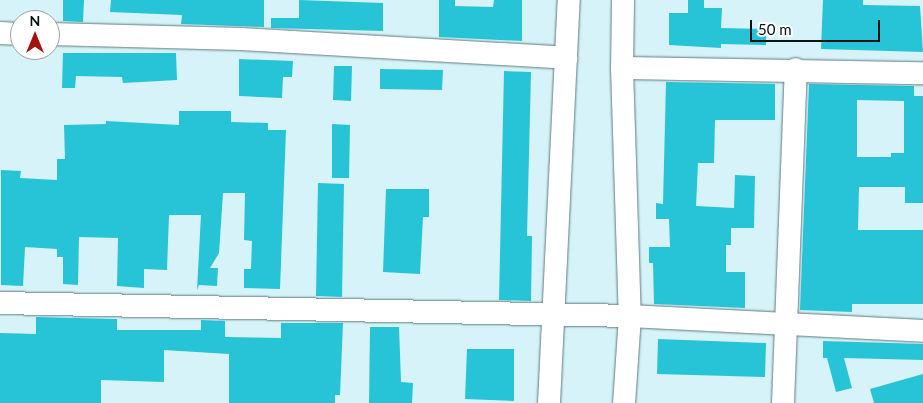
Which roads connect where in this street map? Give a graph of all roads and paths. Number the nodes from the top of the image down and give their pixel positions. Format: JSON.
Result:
{"nodes":[{"id":1,"x":569,"y":0,"type":"edge"},
{"id":2,"x":623,"y":0,"type":"edge"},
{"id":3,"x":60,"y":34,"type":"edge"},
{"id":4,"x":566,"y":58,"type":"junction"},
{"id":5,"x":622,"y":68,"type":"junction"},
{"id":6,"x":796,"y":69,"type":"junction"},
{"id":7,"x":923,"y":73,"type":"edge"},
{"id":8,"x":0,"y":303,"type":"edge"},
{"id":9,"x":552,"y":314,"type":"junction"},
{"id":10,"x":630,"y":316,"type":"junction"},
{"id":11,"x":786,"y":326,"type":"junction"},
{"id":12,"x":923,"y":331,"type":"edge"},
{"id":13,"x":549,"y":403,"type":"edge"},
{"id":14,"x":624,"y":403,"type":"edge"},
{"id":15,"x":783,"y":403,"type":"edge"}],
"edges":[{"from":1,"to":4,"type":"street"},
{"from":2,"to":5,"type":"street"},
{"from":3,"to":4,"type":"street"},
{"from":4,"to":9,"type":"street"},
{"from":5,"to":6,"type":"street"},
{"from":5,"to":10,"type":"street"},
{"from":6,"to":7,"type":"street"},
{"from":6,"to":11,"type":"street"},
{"from":8,"to":9,"type":"street"},
{"from":9,"to":10,"type":"street"},
{"from":9,"to":13,"type":"street"},
{"from":10,"to":11,"type":"street"},
{"from":10,"to":14,"type":"street"},
{"from":11,"to":12,"type":"street"},
{"from":11,"to":15,"type":"street"}]}
